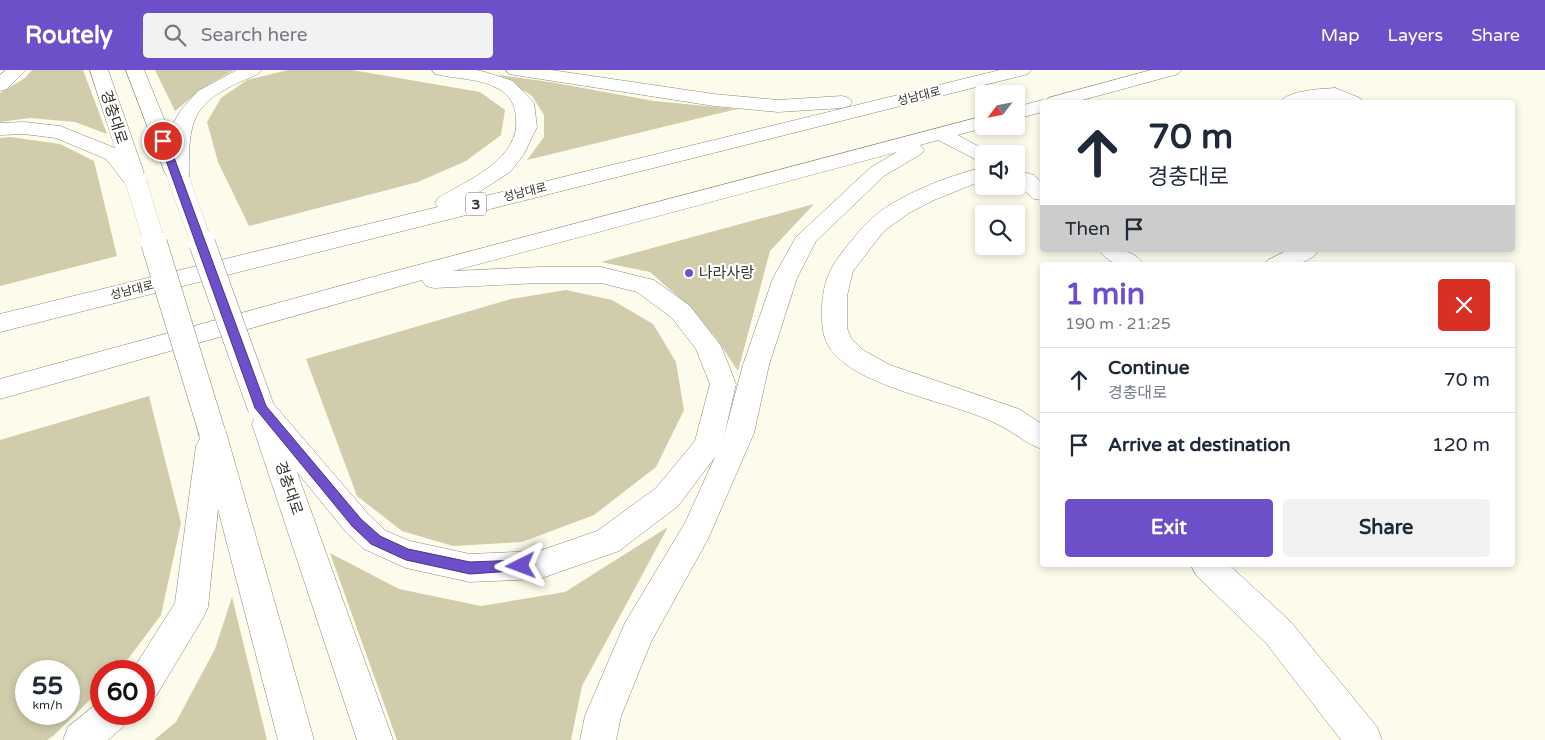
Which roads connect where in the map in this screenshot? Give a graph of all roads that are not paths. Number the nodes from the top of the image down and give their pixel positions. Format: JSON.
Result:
{"nodes":[{"id":1,"x":17,"y":70,"type":"edge"},
{"id":2,"x":98,"y":70,"type":"edge"},
{"id":3,"x":134,"y":70,"type":"edge"},
{"id":4,"x":252,"y":70,"type":"edge"},
{"id":5,"x":441,"y":70,"type":"edge"},
{"id":6,"x":516,"y":70,"type":"edge"},
{"id":7,"x":1022,"y":70,"type":"edge"},
{"id":8,"x":1172,"y":70,"type":"edge"},
{"id":9,"x":0,"y":85,"type":"edge"},
{"id":10,"x":953,"y":88,"type":"junction"},
{"id":11,"x":1062,"y":100,"type":"edge"},
{"id":12,"x":1297,"y":100,"type":"edge"},
{"id":13,"x":1349,"y":100,"type":"edge"},
{"id":14,"x":1040,"y":107,"type":"edge"},
{"id":15,"x":1025,"y":111,"type":"edge"},
{"id":16,"x":975,"y":125,"type":"edge"},
{"id":17,"x":0,"y":129,"type":"edge"},
{"id":18,"x":941,"y":134,"type":"junction"},
{"id":19,"x":975,"y":151,"type":"edge"},
{"id":20,"x":178,"y":176,"type":"junction"},
{"id":21,"x":975,"y":176,"type":"edge"},
{"id":22,"x":1028,"y":177,"type":"edge"},
{"id":23,"x":136,"y":182,"type":"junction"},
{"id":24,"x":1040,"y":192,"type":"edge"},
{"id":25,"x":425,"y":216,"type":"junction"},
{"id":26,"x":1114,"y":252,"type":"edge"},
{"id":27,"x":1303,"y":252,"type":"edge"},
{"id":28,"x":1128,"y":262,"type":"edge"},
{"id":29,"x":1282,"y":262,"type":"edge"},
{"id":30,"x":380,"y":282,"type":"junction"},
{"id":31,"x":0,"y":323,"type":"edge"},
{"id":32,"x":0,"y":389,"type":"edge"},
{"id":33,"x":261,"y":408,"type":"junction"},
{"id":34,"x":212,"y":432,"type":"junction"},
{"id":35,"x":1040,"y":437,"type":"edge"},
{"id":36,"x":1209,"y":567,"type":"edge"},
{"id":37,"x":155,"y":666,"type":"edge"},
{"id":38,"x":98,"y":725,"type":"edge"},
{"id":39,"x":81,"y":740,"type":"edge"},
{"id":40,"x":296,"y":740,"type":"edge"},
{"id":41,"x":375,"y":740,"type":"edge"},
{"id":42,"x":598,"y":740,"type":"edge"},
{"id":43,"x":1364,"y":740,"type":"edge"}],
"edges":[{"from":1,"to":9,"type":"main road"},
{"from":2,"to":23,"type":"main road","name":"경충대로"},
{"from":3,"to":20,"type":"main road","name":"경충대로"},
{"from":4,"to":20,"type":"main road"},
{"from":5,"to":25,"type":"main road"},
{"from":6,"to":10,"type":"main road"},
{"from":7,"to":10,"type":"main road","name":"성남대로","number":"3"},
{"from":8,"to":11,"type":"main road"},
{"from":10,"to":25,"type":"main road","name":"성남대로","number":"3"},
{"from":12,"to":13,"type":"main road"},
{"from":14,"to":15,"type":"main road"},
{"from":16,"to":18,"type":"main road"},
{"from":17,"to":23,"type":"main road"},
{"from":18,"to":19,"type":"main road"},
{"from":18,"to":30,"type":"main road"},
{"from":18,"to":42,"type":"main road"},
{"from":20,"to":33,"type":"main road","name":"경충대로","bridge":true},
{"from":21,"to":35,"type":"main road"},
{"from":22,"to":24,"type":"main road"},
{"from":23,"to":34,"type":"main road","name":"경충대로","bridge":true},
{"from":25,"to":31,"type":"main road","name":"성남대로","number":"3"},
{"from":26,"to":28,"type":"main road"},
{"from":27,"to":29,"type":"main road"},
{"from":30,"to":32,"type":"main road"},
{"from":30,"to":33,"type":"main road"},
{"from":33,"to":41,"type":"main road","name":"경충대로"},
{"from":34,"to":37,"type":"main road"},
{"from":34,"to":40,"type":"main road","name":"경충대로"},
{"from":36,"to":43,"type":"main road"},
{"from":38,"to":39,"type":"main road"}]}
